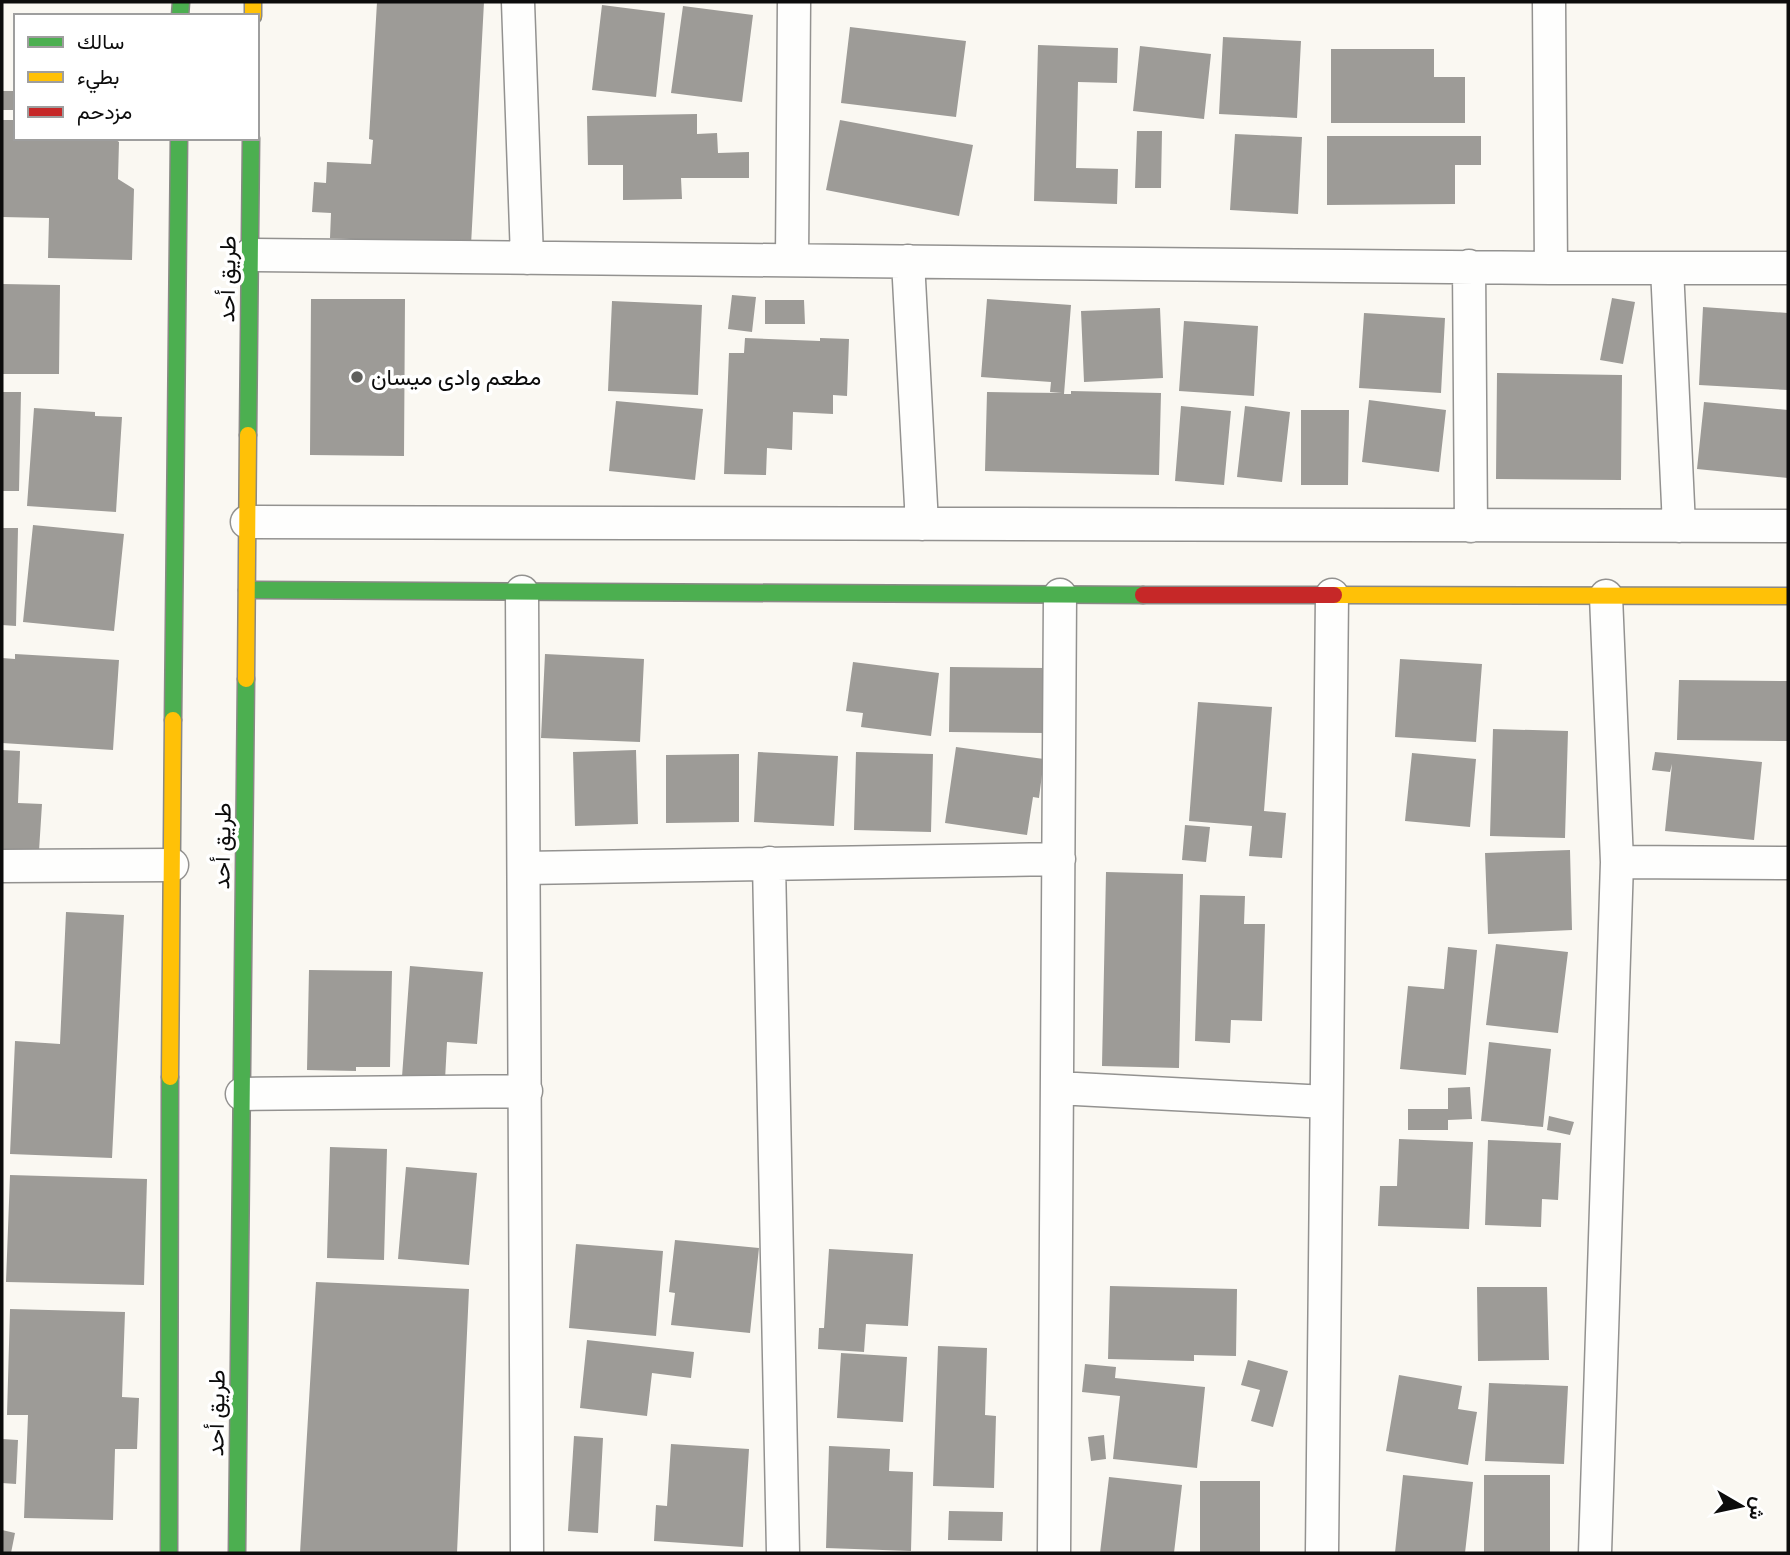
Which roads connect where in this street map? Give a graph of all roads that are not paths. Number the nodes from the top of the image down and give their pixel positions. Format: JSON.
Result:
{"nodes":[{"id":1,"x":518,"y":2,"type":"edge"},
{"id":2,"x":794,"y":2,"type":"edge"},
{"id":3,"x":1549,"y":2,"type":"edge"},
{"id":4,"x":179,"y":140,"type":"edge"},
{"id":5,"x":251,"y":140,"type":"edge"},
{"id":6,"x":250,"y":255,"type":"junction"},
{"id":7,"x":527,"y":258,"type":"junction"},
{"id":8,"x":792,"y":260,"type":"junction"},
{"id":9,"x":908,"y":261,"type":"junction"},
{"id":10,"x":1469,"y":266,"type":"junction"},
{"id":11,"x":1551,"y":268,"type":"junction"},
{"id":12,"x":1667,"y":268,"type":"junction"},
{"id":13,"x":1788,"y":268,"type":"edge"},
{"id":14,"x":247,"y":522,"type":"junction"},
{"id":15,"x":922,"y":524,"type":"junction"},
{"id":16,"x":1471,"y":526,"type":"junction"},
{"id":17,"x":1679,"y":526,"type":"junction"},
{"id":18,"x":1788,"y":526,"type":"edge"},
{"id":19,"x":247,"y":590,"type":"junction"},
{"id":20,"x":522,"y":592,"type":"junction"},
{"id":21,"x":1060,"y":595,"type":"junction"},
{"id":22,"x":1332,"y":595,"type":"junction"},
{"id":23,"x":1606,"y":596,"type":"junction"},
{"id":24,"x":1788,"y":596,"type":"edge"},
{"id":25,"x":1059,"y":859,"type":"junction"},
{"id":26,"x":1617,"y":862,"type":"junction"},
{"id":27,"x":769,"y":863,"type":"junction"},
{"id":28,"x":1788,"y":863,"type":"edge"},
{"id":29,"x":172,"y":865,"type":"junction"},
{"id":30,"x":2,"y":866,"type":"edge"},
{"id":31,"x":524,"y":868,"type":"junction"},
{"id":32,"x":1057,"y":1088,"type":"junction"},
{"id":33,"x":526,"y":1091,"type":"junction"},
{"id":34,"x":242,"y":1094,"type":"junction"},
{"id":35,"x":1326,"y":1101,"type":"junction"},
{"id":36,"x":169,"y":1553,"type":"edge"},
{"id":37,"x":237,"y":1553,"type":"edge"},
{"id":38,"x":527,"y":1553,"type":"edge"},
{"id":39,"x":783,"y":1553,"type":"edge"},
{"id":40,"x":1054,"y":1553,"type":"edge"},
{"id":41,"x":1322,"y":1553,"type":"edge"},
{"id":42,"x":1595,"y":1553,"type":"edge"}],
"edges":[{"from":1,"to":7,"type":"street"},
{"from":2,"to":8,"type":"street"},
{"from":3,"to":11,"type":"street"},
{"from":4,"to":29,"type":"main road","name":"طريق أحد"},
{"from":5,"to":6,"type":"main road","name":"طريق أحد"},
{"from":6,"to":7,"type":"street"},
{"from":6,"to":14,"type":"main road","name":"طريق أحد"},
{"from":7,"to":8,"type":"street"},
{"from":8,"to":9,"type":"street"},
{"from":9,"to":10,"type":"street"},
{"from":9,"to":15,"type":"street"},
{"from":10,"to":11,"type":"street"},
{"from":10,"to":16,"type":"street"},
{"from":11,"to":12,"type":"street"},
{"from":12,"to":13,"type":"street"},
{"from":12,"to":17,"type":"street"},
{"from":14,"to":15,"type":"street"},
{"from":14,"to":19,"type":"main road","name":"طريق أحد"},
{"from":15,"to":16,"type":"street"},
{"from":16,"to":17,"type":"street"},
{"from":17,"to":18,"type":"street"},
{"from":19,"to":20,"type":"main road"},
{"from":19,"to":34,"type":"main road","name":"طريق أحد"},
{"from":20,"to":21,"type":"main road"},
{"from":20,"to":31,"type":"street"},
{"from":21,"to":22,"type":"main road"},
{"from":21,"to":25,"type":"street"},
{"from":22,"to":23,"type":"main road"},
{"from":22,"to":35,"type":"street"},
{"from":23,"to":24,"type":"main road"},
{"from":23,"to":26,"type":"street"},
{"from":25,"to":27,"type":"street"},
{"from":25,"to":32,"type":"street"},
{"from":26,"to":28,"type":"street"},
{"from":26,"to":42,"type":"street"},
{"from":27,"to":31,"type":"street"},
{"from":27,"to":39,"type":"street"},
{"from":29,"to":30,"type":"street"},
{"from":29,"to":36,"type":"main road","name":"طريق أحد"},
{"from":31,"to":33,"type":"street"},
{"from":32,"to":35,"type":"street"},
{"from":32,"to":40,"type":"street"},
{"from":33,"to":34,"type":"street"},
{"from":33,"to":38,"type":"street"},
{"from":34,"to":37,"type":"main road","name":"طريق أحد"},
{"from":35,"to":41,"type":"street"}]}
